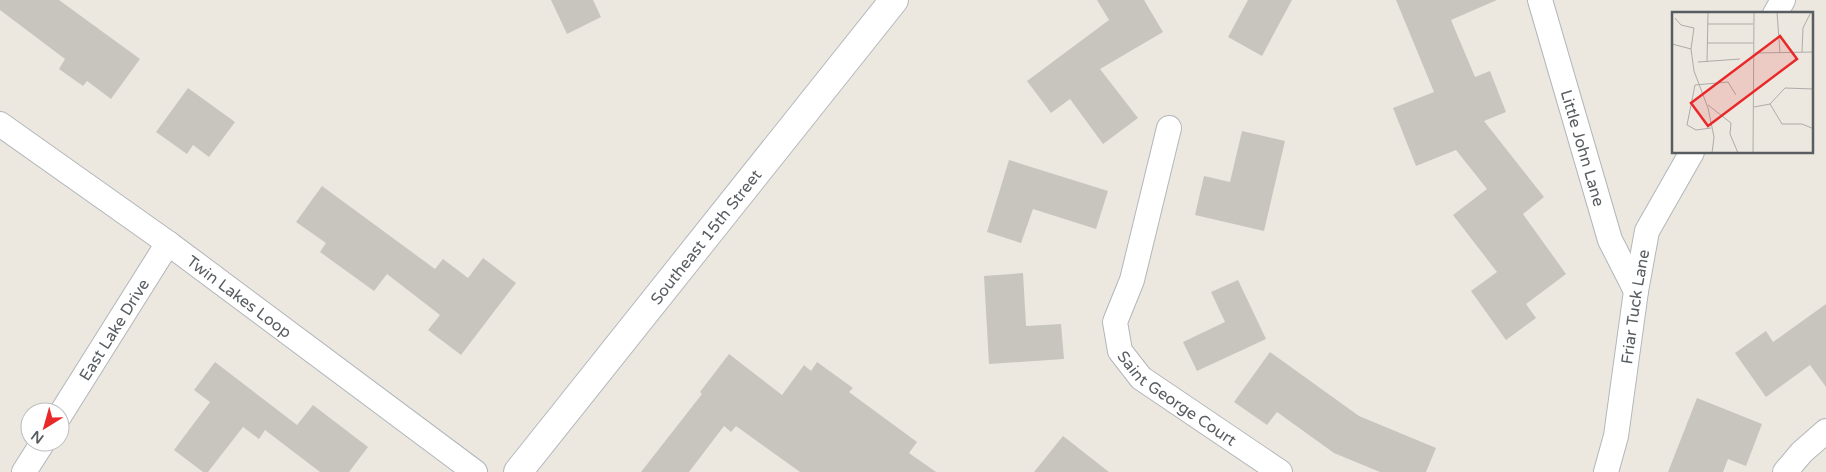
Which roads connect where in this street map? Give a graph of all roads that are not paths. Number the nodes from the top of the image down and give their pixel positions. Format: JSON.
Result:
{"nodes":[{"id":1,"x":894,"y":0,"type":"edge"},
{"id":2,"x":1540,"y":0,"type":"edge"},
{"id":3,"x":1784,"y":0,"type":"edge"},
{"id":4,"x":1776,"y":12,"type":"edge"},
{"id":5,"x":0,"y":124,"type":"edge"},
{"id":6,"x":1168,"y":128,"type":"dead end"},
{"id":7,"x":1691,"y":154,"type":"edge"},
{"id":8,"x":168,"y":243,"type":"junction"},
{"id":9,"x":1636,"y":291,"type":"junction"},
{"id":10,"x":68,"y":402,"type":"edge"},
{"id":11,"x":1826,"y":431,"type":"edge"},
{"id":12,"x":37,"y":452,"type":"edge"},
{"id":13,"x":24,"y":472,"type":"edge"},
{"id":14,"x":475,"y":472,"type":"edge"},
{"id":15,"x":518,"y":472,"type":"edge"},
{"id":16,"x":1280,"y":472,"type":"edge"},
{"id":17,"x":1606,"y":472,"type":"edge"},
{"id":18,"x":1785,"y":472,"type":"edge"}],
"edges":[{"from":1,"to":15,"type":"main road","name":"Southeast 15th Street"},
{"from":2,"to":9,"type":"street","name":"Little John Lane"},
{"from":3,"to":4,"type":"street"},
{"from":5,"to":8,"type":"street","name":"Twin Lakes Loop"},
{"from":6,"to":16,"type":"street","name":"Saint George Court"},
{"from":7,"to":9,"type":"street","name":"Friar Tuck Lane"},
{"from":8,"to":10,"type":"street","name":"East Lake Drive"},
{"from":8,"to":14,"type":"street","name":"Twin Lakes Loop"},
{"from":9,"to":17,"type":"street","name":"Friar Tuck Lane"},
{"from":11,"to":18,"type":"street"},
{"from":12,"to":13,"type":"street"}]}
